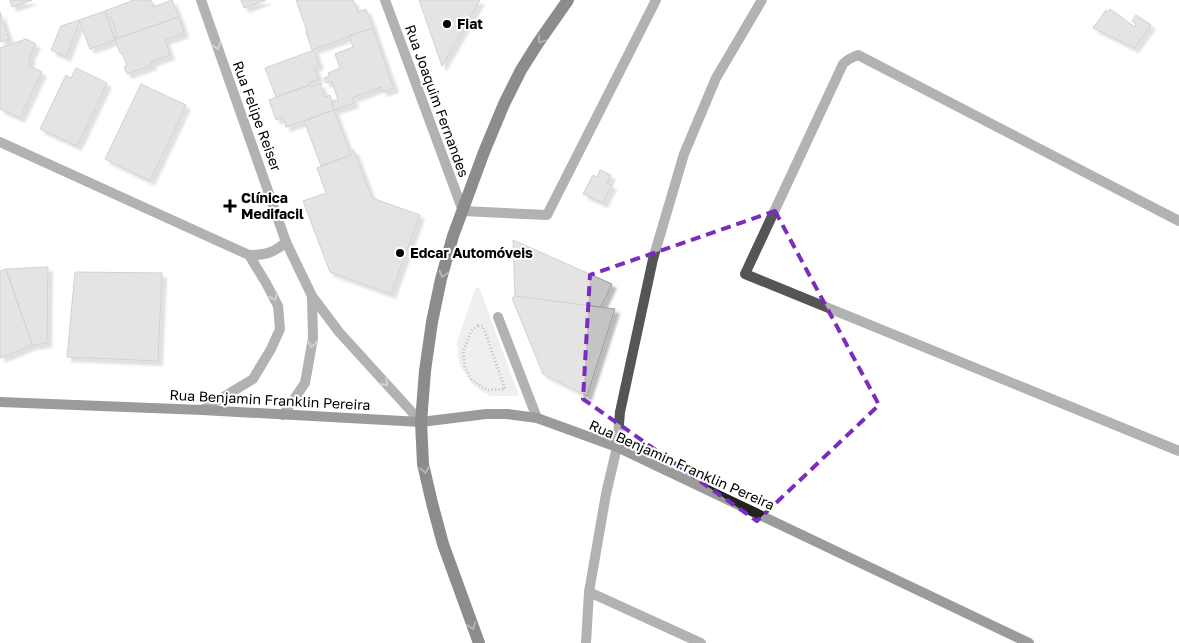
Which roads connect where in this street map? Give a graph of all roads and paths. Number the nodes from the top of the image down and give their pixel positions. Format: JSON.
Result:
{"nodes":[{"id":1,"x":201,"y":0,"type":"edge"},
{"id":2,"x":384,"y":0,"type":"edge"},
{"id":3,"x":568,"y":0,"type":"edge"},
{"id":4,"x":656,"y":0,"type":"edge"},
{"id":5,"x":762,"y":0,"type":"edge"},
{"id":6,"x":0,"y":142,"type":"edge"},
{"id":7,"x":463,"y":211,"type":"junction"},
{"id":8,"x":1179,"y":221,"type":"edge"},
{"id":9,"x":286,"y":242,"type":"junction"},
{"id":10,"x":249,"y":255,"type":"junction"},
{"id":11,"x":312,"y":296,"type":"junction"},
{"id":12,"x":498,"y":317,"type":"dead end"},
{"id":13,"x":487,"y":390,"type":"joint"},
{"id":14,"x":0,"y":402,"type":"edge"},
{"id":15,"x":202,"y":410,"type":"junction"},
{"id":16,"x":283,"y":415,"type":"junction"},
{"id":17,"x":538,"y":418,"type":"junction"},
{"id":18,"x":421,"y":422,"type":"junction"},
{"id":19,"x":617,"y":447,"type":"junction"},
{"id":20,"x":1179,"y":451,"type":"edge"},
{"id":21,"x":589,"y":592,"type":"junction"},
{"id":22,"x":479,"y":643,"type":"edge"},
{"id":23,"x":586,"y":643,"type":"edge"},
{"id":24,"x":701,"y":643,"type":"edge"},
{"id":25,"x":1029,"y":643,"type":"edge"}],
"edges":[{"from":1,"to":9,"type":"street","name":"Rua Felipe Reiser","one_way":true},
{"from":2,"to":7,"type":"street","name":"Rua Joaquim Fernandes"},
{"from":3,"to":7,"type":"main road","one_way":true},
{"from":4,"to":7,"type":"street"},
{"from":5,"to":19,"type":"street"},
{"from":6,"to":10,"type":"street"},
{"from":7,"to":18,"type":"main road","one_way":true},
{"from":8,"to":20,"type":"street"},
{"from":9,"to":10,"type":"street"},
{"from":9,"to":11,"type":"street","name":"Rua Felipe Reiser"},
{"from":10,"to":15,"type":"street","one_way":true},
{"from":11,"to":16,"type":"street","name":"Rua Felipe Reiser","one_way":true},
{"from":11,"to":18,"type":"street","name":"Rua Felipe Reiser","one_way":true},
{"from":12,"to":17,"type":"street"},
{"from":13,"to":13,"type":"path"},
{"from":14,"to":15,"type":"main road","name":"Rua Benjamin Franklin Pereira"},
{"from":15,"to":16,"type":"main road","name":"Rua Benjamin Franklin Pereira"},
{"from":16,"to":18,"type":"main road","name":"Rua Benjamin Franklin Pereira"},
{"from":17,"to":18,"type":"main road","name":"Rua Benjamin Franklin Pereira"},
{"from":17,"to":19,"type":"main road","name":"Rua Benjamin Franklin Pereira"},
{"from":18,"to":22,"type":"main road","one_way":true},
{"from":19,"to":21,"type":"street"},
{"from":19,"to":25,"type":"main road","name":"Rua Benjamin Franklin Pereira"},
{"from":21,"to":23,"type":"street"},
{"from":21,"to":24,"type":"street"}]}
